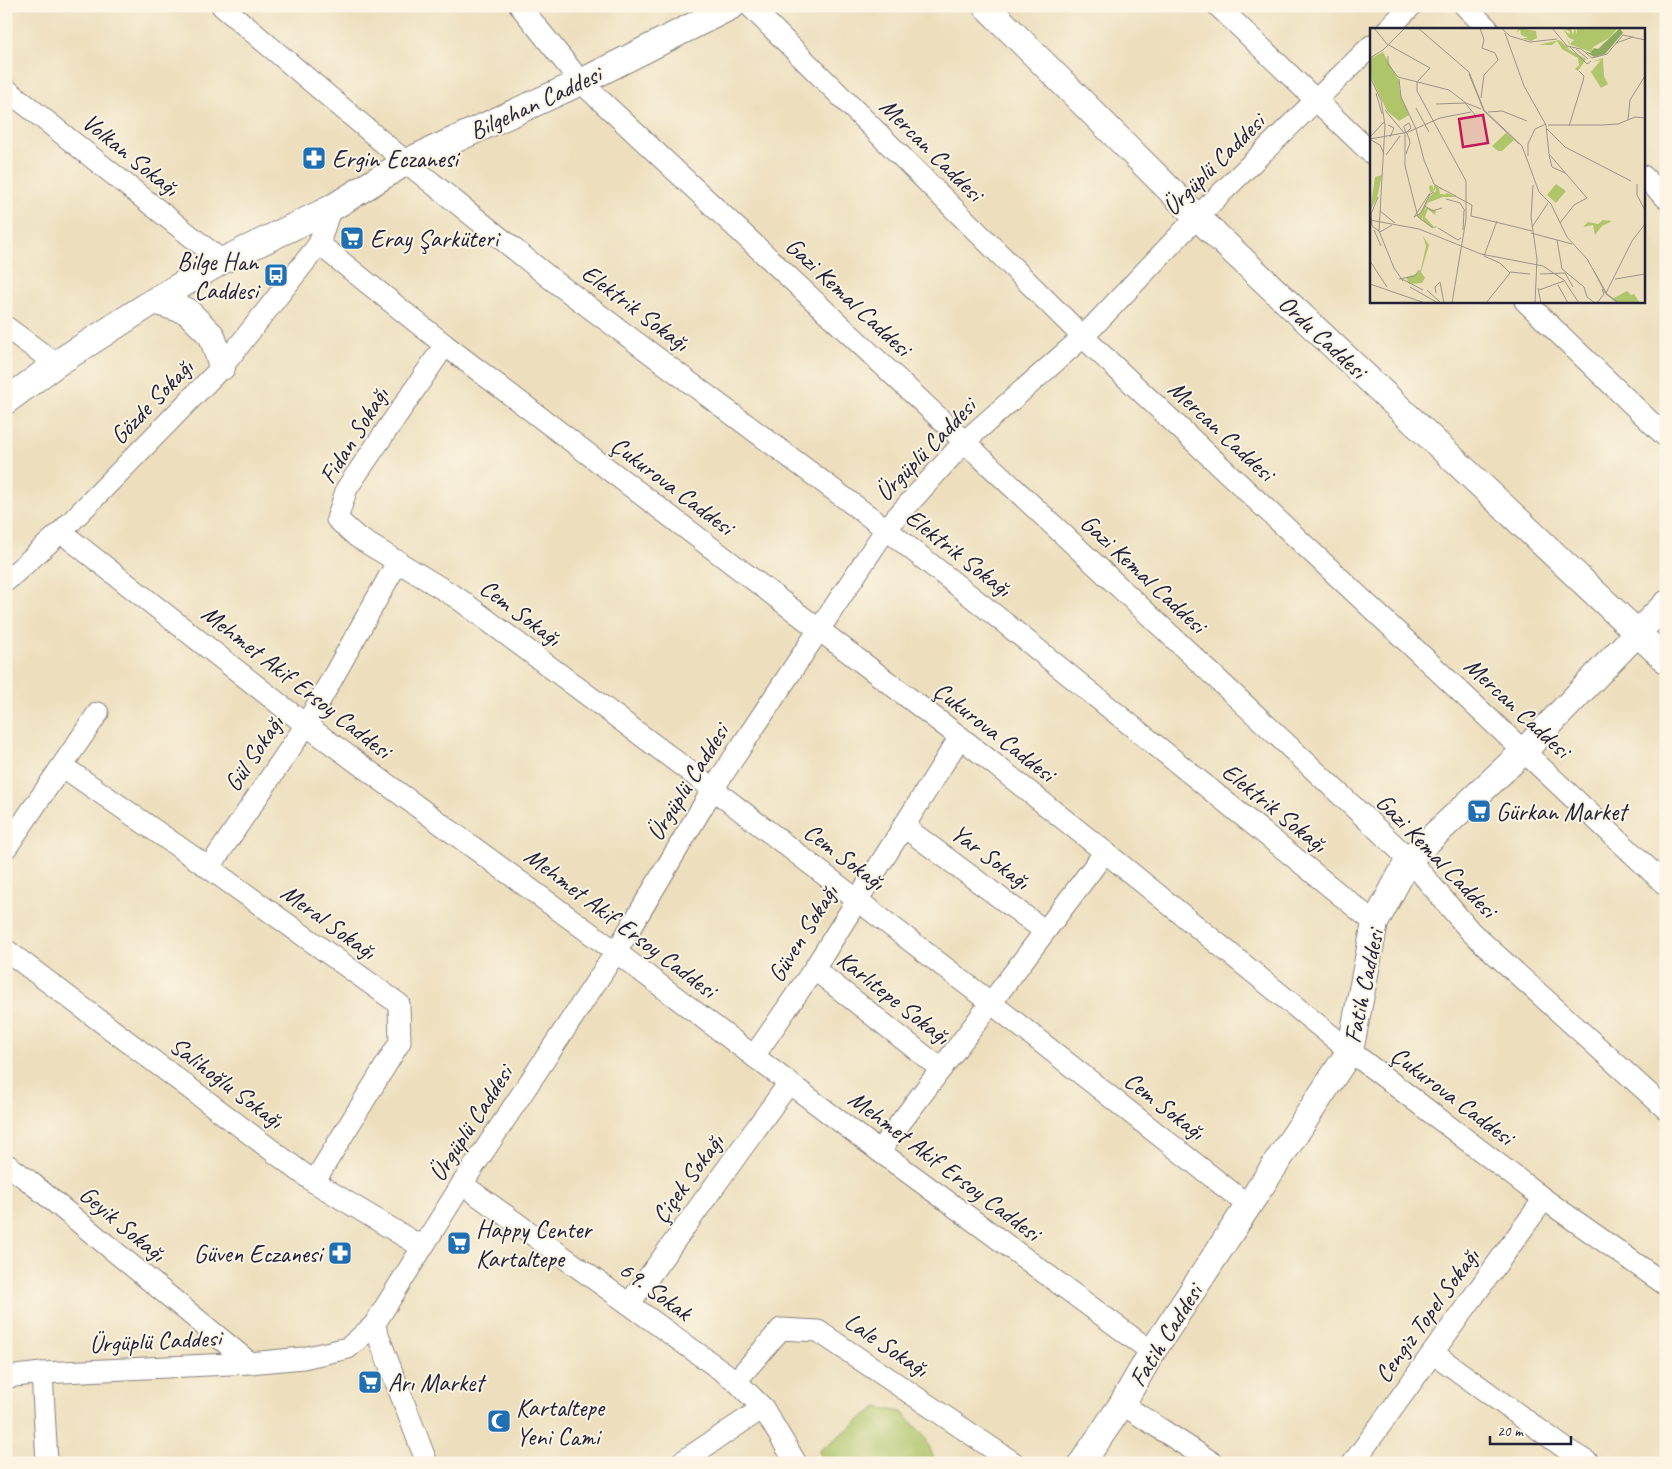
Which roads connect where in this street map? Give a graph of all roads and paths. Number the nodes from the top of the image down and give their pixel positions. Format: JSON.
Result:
{"nodes":[{"id":1,"x":222,"y":6,"type":"edge"},
{"id":2,"x":520,"y":6,"type":"edge"},
{"id":3,"x":732,"y":6,"type":"edge"},
{"id":4,"x":750,"y":6,"type":"edge"},
{"id":5,"x":986,"y":6,"type":"edge"},
{"id":6,"x":1218,"y":6,"type":"edge"},
{"id":7,"x":1411,"y":6,"type":"edge"},
{"id":8,"x":1465,"y":6,"type":"edge"},
{"id":9,"x":1389,"y":28,"type":"edge"},
{"id":10,"x":1487,"y":28,"type":"edge"},
{"id":11,"x":1370,"y":47,"type":"edge"},
{"id":12,"x":581,"y":82,"type":"junction"},
{"id":13,"x":6,"y":89,"type":"edge"},
{"id":14,"x":1316,"y":100,"type":"junction"},
{"id":15,"x":1370,"y":152,"type":"edge"},
{"id":16,"x":406,"y":162,"type":"junction"},
{"id":17,"x":1644,"y":177,"type":"edge"},
{"id":18,"x":1666,"y":198,"type":"edge"},
{"id":19,"x":330,"y":209,"type":"junction"},
{"id":20,"x":1197,"y":217,"type":"junction"},
{"id":21,"x":319,"y":244,"type":"junction"},
{"id":22,"x":222,"y":261,"type":"junction"},
{"id":23,"x":154,"y":301,"type":"junction"},
{"id":24,"x":1526,"y":302,"type":"edge"},
{"id":25,"x":6,"y":327,"type":"edge"},
{"id":26,"x":1083,"y":337,"type":"junction"},
{"id":27,"x":445,"y":345,"type":"junction"},
{"id":28,"x":56,"y":364,"type":"junction"},
{"id":29,"x":222,"y":367,"type":"junction"},
{"id":30,"x":6,"y":401,"type":"edge"},
{"id":31,"x":1666,"y":436,"type":"edge"},
{"id":32,"x":964,"y":442,"type":"junction"},
{"id":33,"x":886,"y":530,"type":"junction"},
{"id":34,"x":61,"y":532,"type":"junction"},
{"id":35,"x":398,"y":561,"type":"junction"},
{"id":36,"x":6,"y":581,"type":"edge"},
{"id":37,"x":1666,"y":604,"type":"edge"},
{"id":38,"x":818,"y":630,"type":"junction"},
{"id":39,"x":1637,"y":633,"type":"junction"},
{"id":40,"x":1666,"y":660,"type":"edge"},
{"id":41,"x":98,"y":713,"type":"dead end"},
{"id":42,"x":306,"y":725,"type":"junction"},
{"id":43,"x":960,"y":737,"type":"junction"},
{"id":44,"x":1524,"y":750,"type":"junction"},
{"id":45,"x":62,"y":766,"type":"junction"},
{"id":46,"x":713,"y":789,"type":"junction"},
{"id":47,"x":904,"y":826,"type":"junction"},
{"id":48,"x":6,"y":848,"type":"edge"},
{"id":49,"x":1105,"y":852,"type":"junction"},
{"id":50,"x":1409,"y":859,"type":"junction"},
{"id":51,"x":209,"y":868,"type":"junction"},
{"id":52,"x":1666,"y":885,"type":"edge"},
{"id":53,"x":856,"y":899,"type":"junction"},
{"id":54,"x":1375,"y":923,"type":"junction"},
{"id":55,"x":1045,"y":931,"type":"junction"},
{"id":56,"x":6,"y":950,"type":"edge"},
{"id":57,"x":616,"y":952,"type":"junction"},
{"id":58,"x":814,"y":969,"type":"junction"},
{"id":59,"x":991,"y":1003,"type":"junction"},
{"id":60,"x":1350,"y":1051,"type":"junction"},
{"id":61,"x":754,"y":1056,"type":"junction"},
{"id":62,"x":941,"y":1069,"type":"junction"},
{"id":63,"x":789,"y":1083,"type":"junction"},
{"id":64,"x":1666,"y":1109,"type":"edge"},
{"id":65,"x":879,"y":1151,"type":"junction"},
{"id":66,"x":6,"y":1164,"type":"edge"},
{"id":67,"x":28,"y":1180,"type":"junction"},
{"id":68,"x":6,"y":1182,"type":"edge"},
{"id":69,"x":314,"y":1182,"type":"junction"},
{"id":70,"x":462,"y":1184,"type":"junction"},
{"id":71,"x":1544,"y":1199,"type":"junction"},
{"id":72,"x":1249,"y":1206,"type":"junction"},
{"id":73,"x":422,"y":1247,"type":"junction"},
{"id":74,"x":1666,"y":1285,"type":"edge"},
{"id":75,"x":629,"y":1304,"type":"junction"},
{"id":76,"x":374,"y":1325,"type":"junction"},
{"id":77,"x":1152,"y":1352,"type":"junction"},
{"id":78,"x":1433,"y":1353,"type":"junction"},
{"id":79,"x":250,"y":1363,"type":"junction"},
{"id":80,"x":42,"y":1373,"type":"junction"},
{"id":81,"x":6,"y":1377,"type":"edge"},
{"id":82,"x":736,"y":1381,"type":"junction"},
{"id":83,"x":1122,"y":1404,"type":"junction"},
{"id":84,"x":763,"y":1408,"type":"junction"},
{"id":85,"x":1562,"y":1456,"type":"edge"},
{"id":86,"x":47,"y":1463,"type":"edge"},
{"id":87,"x":426,"y":1463,"type":"edge"},
{"id":88,"x":680,"y":1463,"type":"edge"},
{"id":89,"x":796,"y":1463,"type":"edge"},
{"id":90,"x":1014,"y":1463,"type":"edge"},
{"id":91,"x":1082,"y":1463,"type":"edge"},
{"id":92,"x":1213,"y":1463,"type":"edge"},
{"id":93,"x":1353,"y":1463,"type":"edge"},
{"id":94,"x":1589,"y":1463,"type":"edge"}],
"edges":[{"from":1,"to":16,"type":"street","name":"Elektrik Sokağı"},
{"from":2,"to":12,"type":"street","name":"Gazi Kemal Caddesi"},
{"from":3,"to":12,"type":"street","name":"Bilgehan Caddesi"},
{"from":4,"to":26,"type":"street","name":"Mercan Caddesi"},
{"from":5,"to":20,"type":"street","name":"Ordu Caddesi"},
{"from":6,"to":14,"type":"street"},
{"from":7,"to":9,"type":"street"},
{"from":8,"to":10,"type":"street"},
{"from":11,"to":14,"type":"street","name":"Ürgüplü Caddesi"},
{"from":12,"to":16,"type":"street","name":"Bilgehan Caddesi"},
{"from":12,"to":32,"type":"street","name":"Gazi Kemal Caddesi"},
{"from":13,"to":22,"type":"street","name":"Volkan Sokağı"},
{"from":14,"to":15,"type":"street"},
{"from":14,"to":20,"type":"street","name":"Ürgüplü Caddesi"},
{"from":16,"to":19,"type":"street","name":"Bilgehan Caddesi"},
{"from":16,"to":33,"type":"street","name":"Elektrik Sokağı"},
{"from":17,"to":18,"type":"street"},
{"from":19,"to":21,"type":"street"},
{"from":19,"to":22,"type":"street","name":"Bilgehan Caddesi"},
{"from":20,"to":26,"type":"street","name":"Ürgüplü Caddesi"},
{"from":20,"to":39,"type":"street","name":"Ordu Caddesi"},
{"from":21,"to":27,"type":"street","name":"Çukurova Caddesi"},
{"from":21,"to":29,"type":"street","name":"Gözde Sokağı"},
{"from":22,"to":23,"type":"street","name":"Bilgehan Caddesi"},
{"from":23,"to":28,"type":"street","name":"Bilgehan Caddesi"},
{"from":23,"to":29,"type":"street"},
{"from":24,"to":31,"type":"street"},
{"from":25,"to":28,"type":"street"},
{"from":26,"to":32,"type":"street","name":"Ürgüplü Caddesi"},
{"from":26,"to":44,"type":"street","name":"Mercan Caddesi"},
{"from":27,"to":35,"type":"street","name":"Fidan Sokağı"},
{"from":27,"to":38,"type":"street","name":"Çukurova Caddesi"},
{"from":28,"to":30,"type":"street","name":"Bilgehan Caddesi"},
{"from":29,"to":34,"type":"street","name":"Gözde Sokağı"},
{"from":32,"to":33,"type":"street","name":"Ürgüplü Caddesi"},
{"from":32,"to":50,"type":"street","name":"Gazi Kemal Caddesi"},
{"from":33,"to":38,"type":"street","name":"Ürgüplü Caddesi"},
{"from":33,"to":54,"type":"street","name":"Elektrik Sokağı"},
{"from":34,"to":36,"type":"street","name":"Gözde Sokağı"},
{"from":34,"to":42,"type":"street","name":"Mehmet Akif Ersoy Caddesi"},
{"from":35,"to":42,"type":"street","name":"Gül Sokağı"},
{"from":35,"to":46,"type":"street","name":"Cem Sokağı"},
{"from":37,"to":39,"type":"street","name":"Fatih Caddesi"},
{"from":38,"to":43,"type":"street","name":"Çukurova Caddesi"},
{"from":38,"to":46,"type":"street","name":"Ürgüplü Caddesi"},
{"from":39,"to":40,"type":"street","name":"Ordu Caddesi"},
{"from":39,"to":44,"type":"street","name":"Fatih Caddesi"},
{"from":41,"to":45,"type":"street"},
{"from":42,"to":51,"type":"street","name":"Gül Sokağı"},
{"from":42,"to":57,"type":"street","name":"Mehmet Akif Ersoy Caddesi"},
{"from":43,"to":47,"type":"street","name":"Güven Sokağı"},
{"from":43,"to":49,"type":"street","name":"Çukurova Caddesi"},
{"from":44,"to":50,"type":"street","name":"Fatih Caddesi"},
{"from":44,"to":52,"type":"street","name":"Mercan Caddesi"},
{"from":45,"to":48,"type":"street"},
{"from":45,"to":51,"type":"street","name":"Meral Sokağı"},
{"from":46,"to":53,"type":"street","name":"Cem Sokağı"},
{"from":46,"to":57,"type":"street","name":"Ürgüplü Caddesi"},
{"from":47,"to":53,"type":"street","name":"Güven Sokağı"},
{"from":47,"to":55,"type":"street","name":"Yar Sokağı"},
{"from":49,"to":55,"type":"street"},
{"from":49,"to":60,"type":"street","name":"Çukurova Caddesi"},
{"from":50,"to":54,"type":"street","name":"Fatih Caddesi"},
{"from":50,"to":64,"type":"street","name":"Gazi Kemal Caddesi"},
{"from":51,"to":69,"type":"street","name":"Meral Sokağı"},
{"from":53,"to":58,"type":"street","name":"Güven Sokağı"},
{"from":53,"to":59,"type":"street","name":"Cem Sokağı"},
{"from":54,"to":60,"type":"street","name":"Fatih Caddesi"},
{"from":55,"to":59,"type":"street"},
{"from":56,"to":69,"type":"street","name":"Salihoğlu Sokağı"},
{"from":57,"to":61,"type":"street","name":"Mehmet Akif Ersoy Caddesi"},
{"from":57,"to":70,"type":"street","name":"Ürgüplü Caddesi"},
{"from":58,"to":61,"type":"street","name":"Güven Sokağı"},
{"from":58,"to":62,"type":"street","name":"Karlıtepe Sokağı"},
{"from":59,"to":62,"type":"street"},
{"from":59,"to":72,"type":"street","name":"Cem Sokağı"},
{"from":60,"to":71,"type":"street","name":"Çukurova Caddesi"},
{"from":60,"to":72,"type":"street","name":"Fatih Caddesi"},
{"from":61,"to":63,"type":"street","name":"Mehmet Akif Ersoy Caddesi"},
{"from":62,"to":65,"type":"street"},
{"from":63,"to":65,"type":"street","name":"Mehmet Akif Ersoy Caddesi"},
{"from":63,"to":75,"type":"street","name":"Çiçek Sokağı"},
{"from":65,"to":77,"type":"street","name":"Mehmet Akif Ersoy Caddesi"},
{"from":66,"to":67,"type":"street","name":"Geyik Sokağı"},
{"from":67,"to":68,"type":"street"},
{"from":67,"to":79,"type":"street","name":"Geyik Sokağı"},
{"from":69,"to":73,"type":"street","name":"Salihoğlu Sokağı"},
{"from":70,"to":73,"type":"street","name":"Ürgüplü Caddesi"},
{"from":70,"to":75,"type":"street","name":"69. Sokak"},
{"from":71,"to":74,"type":"street","name":"Çukurova Caddesi"},
{"from":71,"to":78,"type":"street","name":"Cengiz Topel Sokağı"},
{"from":72,"to":77,"type":"street","name":"Fatih Caddesi"},
{"from":73,"to":76,"type":"street","name":"Ürgüplü Caddesi"},
{"from":75,"to":82,"type":"street","name":"69. Sokak"},
{"from":76,"to":79,"type":"street","name":"Ürgüplü Caddesi"},
{"from":76,"to":87,"type":"street"},
{"from":77,"to":83,"type":"street","name":"Fatih Caddesi"},
{"from":78,"to":85,"type":"street"},
{"from":78,"to":93,"type":"street","name":"Cengiz Topel Sokağı"},
{"from":79,"to":80,"type":"street","name":"Ürgüplü Caddesi"},
{"from":80,"to":81,"type":"street","name":"Ürgüplü Caddesi"},
{"from":80,"to":86,"type":"street"},
{"from":82,"to":84,"type":"street","name":"69. Sokak"},
{"from":82,"to":90,"type":"street","name":"Lale Sokağı"},
{"from":83,"to":91,"type":"street","name":"Fatih Caddesi"},
{"from":83,"to":92,"type":"street"},
{"from":84,"to":88,"type":"street"},
{"from":84,"to":89,"type":"street","name":"69. Sokak"},
{"from":85,"to":94,"type":"street"}]}
